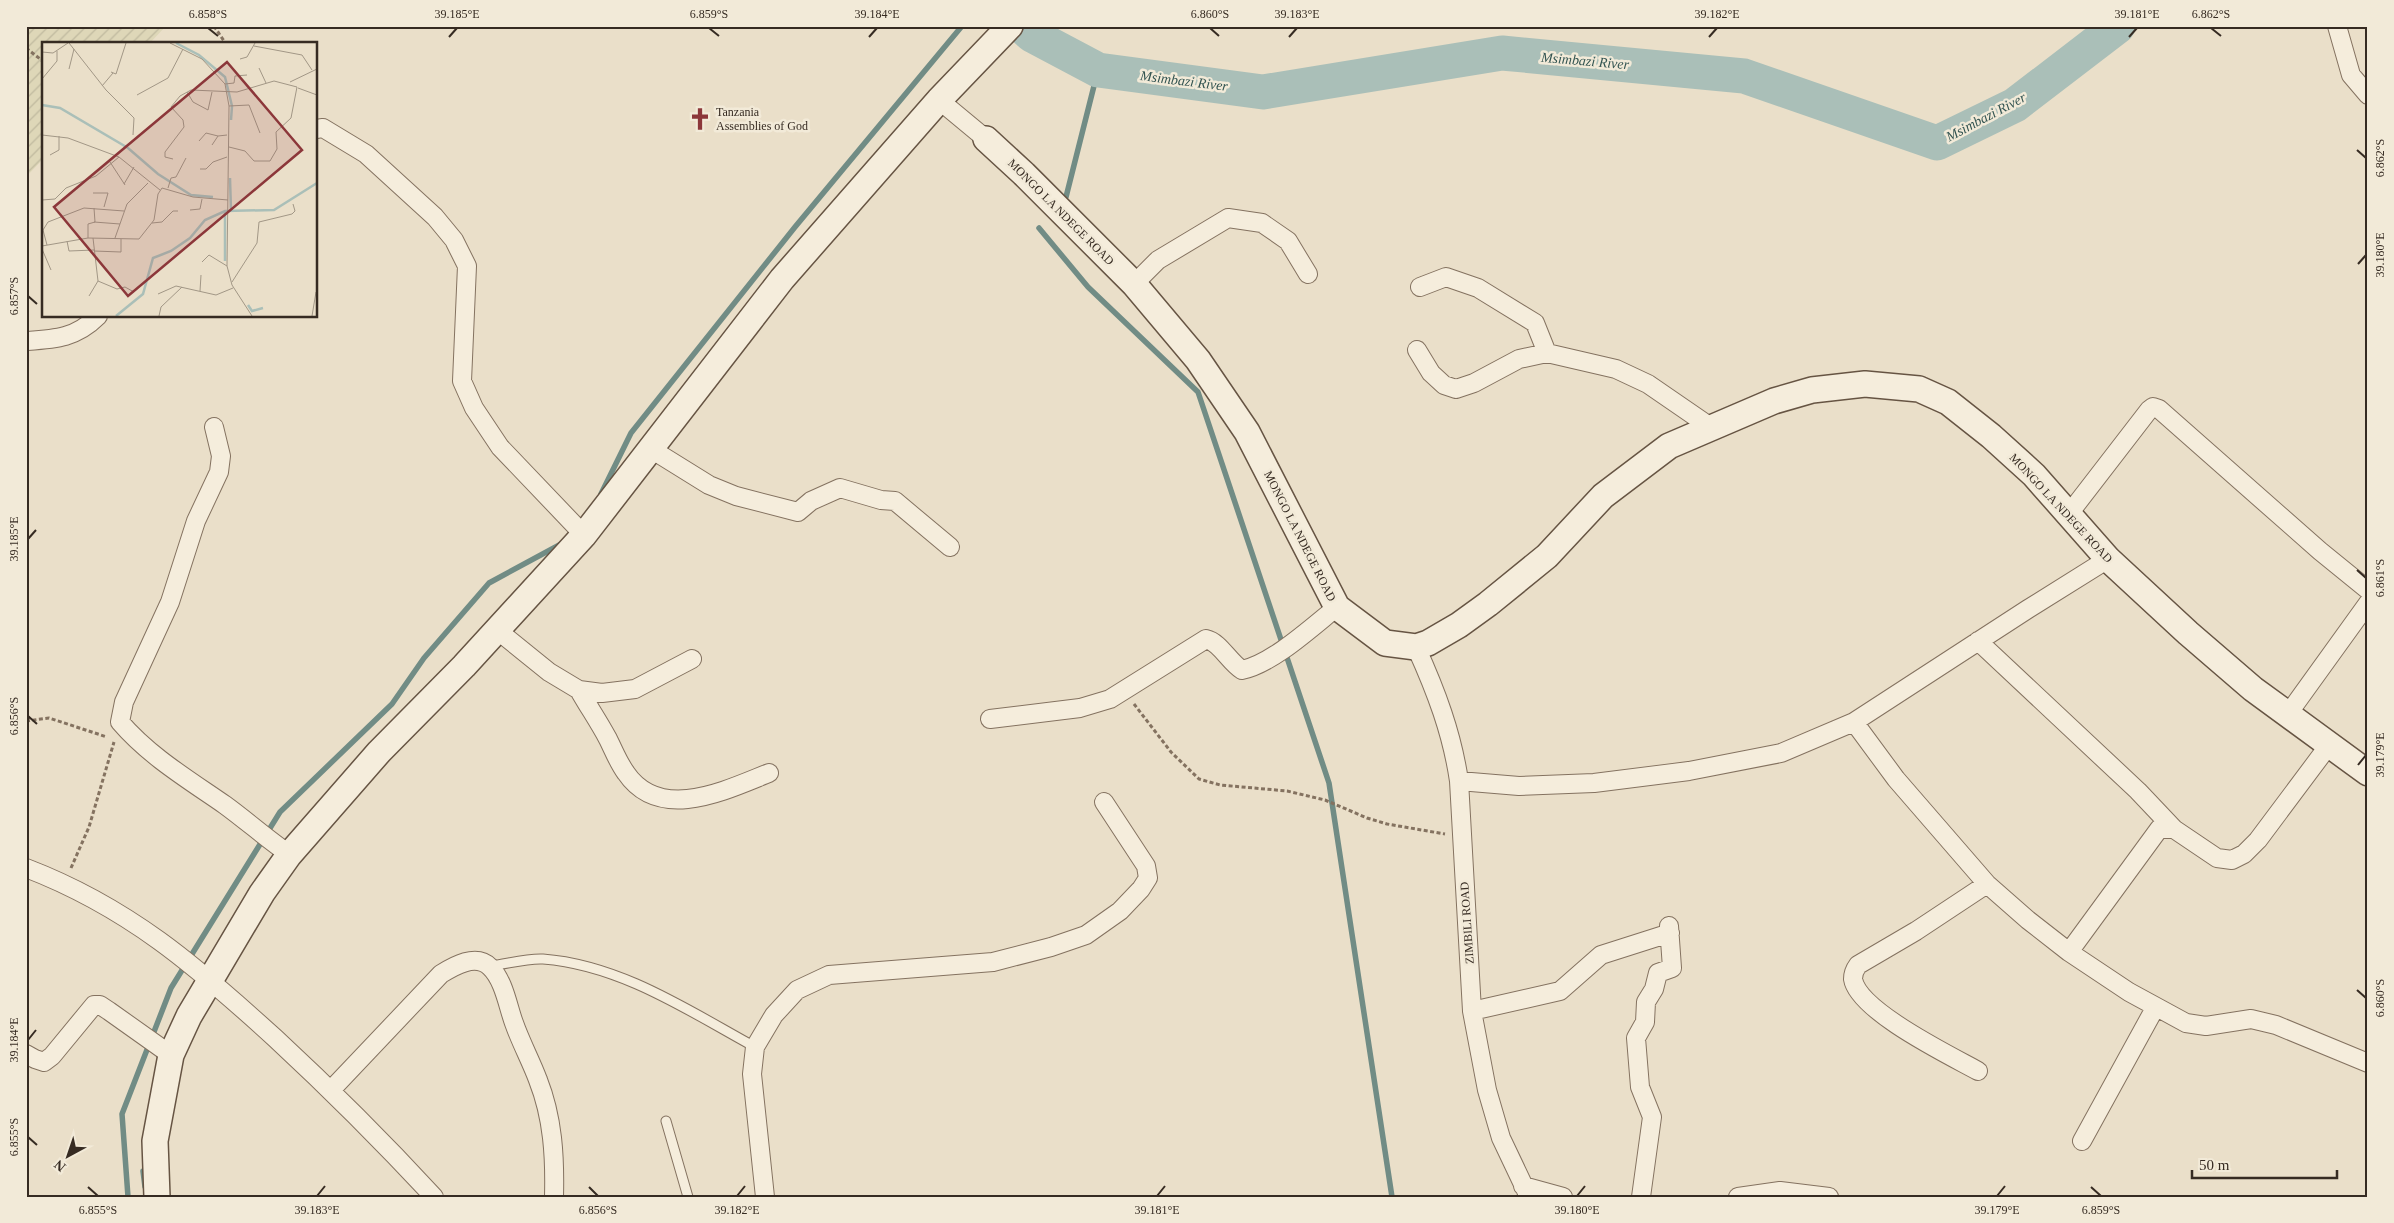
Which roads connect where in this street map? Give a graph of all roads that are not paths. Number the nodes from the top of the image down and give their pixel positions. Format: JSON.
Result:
{"nodes":[{"id":1,"x":2337,"y":26,"type":"edge"},
{"id":2,"x":1003,"y":33,"type":"edge"},
{"id":3,"x":2368,"y":95,"type":"edge"},
{"id":4,"x":938,"y":100,"type":"junction"},
{"id":5,"x":318,"y":129,"type":"edge"},
{"id":6,"x":986,"y":139,"type":"joint"},
{"id":7,"x":1308,"y":274,"type":"dead end"},
{"id":8,"x":1134,"y":284,"type":"junction"},
{"id":9,"x":1420,"y":288,"type":"dead end"},
{"id":10,"x":96,"y":318,"type":"edge"},
{"id":11,"x":26,"y":341,"type":"edge"},
{"id":12,"x":1417,"y":350,"type":"dead end"},
{"id":13,"x":1548,"y":353,"type":"junction"},
{"id":14,"x":214,"y":427,"type":"dead end"},
{"id":15,"x":1712,"y":428,"type":"junction"},
{"id":16,"x":651,"y":449,"type":"junction"},
{"id":17,"x":2068,"y":515,"type":"junction"},
{"id":18,"x":584,"y":535,"type":"junction"},
{"id":19,"x":950,"y":547,"type":"dead end"},
{"id":20,"x":2108,"y":559,"type":"junction"},
{"id":21,"x":2368,"y":590,"type":"edge"},
{"id":22,"x":1337,"y":607,"type":"junction"},
{"id":23,"x":2366,"y":610,"type":"edge"},
{"id":24,"x":497,"y":630,"type":"junction"},
{"id":25,"x":1978,"y":641,"type":"junction"},
{"id":26,"x":1416,"y":647,"type":"junction"},
{"id":27,"x":692,"y":659,"type":"dead end"},
{"id":28,"x":578,"y":690,"type":"junction"},
{"id":29,"x":2288,"y":714,"type":"junction"},
{"id":30,"x":990,"y":719,"type":"dead end"},
{"id":31,"x":1854,"y":722,"type":"junction"},
{"id":32,"x":2329,"y":745,"type":"junction"},
{"id":33,"x":769,"y":773,"type":"dead end"},
{"id":34,"x":2368,"y":773,"type":"edge"},
{"id":35,"x":1459,"y":781,"type":"junction"},
{"id":36,"x":1104,"y":802,"type":"dead end"},
{"id":37,"x":2174,"y":829,"type":"junction"},
{"id":38,"x":289,"y":854,"type":"junction"},
{"id":39,"x":26,"y":868,"type":"edge"},
{"id":40,"x":1987,"y":884,"type":"junction"},
{"id":41,"x":2069,"y":952,"type":"junction"},
{"id":42,"x":490,"y":966,"type":"junction"},
{"id":43,"x":211,"y":979,"type":"junction"},
{"id":44,"x":2155,"y":1008,"type":"junction"},
{"id":45,"x":1472,"y":1011,"type":"junction"},
{"id":46,"x":755,"y":1047,"type":"junction"},
{"id":47,"x":26,"y":1054,"type":"edge"},
{"id":48,"x":171,"y":1055,"type":"junction"},
{"id":49,"x":2368,"y":1064,"type":"edge"},
{"id":50,"x":1978,"y":1071,"type":"dead end"},
{"id":51,"x":331,"y":1090,"type":"junction"},
{"id":52,"x":666,"y":1122,"type":"dead end"},
{"id":53,"x":2082,"y":1141,"type":"dead end"},
{"id":54,"x":1526,"y":1191,"type":"edge"},
{"id":55,"x":157,"y":1197,"type":"edge"},
{"id":56,"x":434,"y":1197,"type":"edge"},
{"id":57,"x":554,"y":1197,"type":"edge"},
{"id":58,"x":688,"y":1197,"type":"edge"},
{"id":59,"x":765,"y":1197,"type":"edge"},
{"id":60,"x":1563,"y":1197,"type":"edge"},
{"id":61,"x":1641,"y":1197,"type":"edge"},
{"id":62,"x":1738,"y":1197,"type":"edge"},
{"id":63,"x":1829,"y":1197,"type":"edge"}],
"edges":[{"from":1,"to":3,"type":"street"},
{"from":2,"to":4,"type":"street"},
{"from":4,"to":6,"type":"street","name":"MONGO LA NDEGE ROAD"},
{"from":4,"to":16,"type":"street"},
{"from":5,"to":18,"type":"street"},
{"from":6,"to":8,"type":"street","name":"MONGO LA NDEGE ROAD"},
{"from":7,"to":8,"type":"street"},
{"from":8,"to":22,"type":"street","name":"MONGO LA NDEGE ROAD"},
{"from":9,"to":13,"type":"street"},
{"from":10,"to":11,"type":"street"},
{"from":12,"to":13,"type":"street"},
{"from":13,"to":15,"type":"street"},
{"from":14,"to":38,"type":"street"},
{"from":15,"to":17,"type":"street","name":"MONGO LA NDEGE ROAD"},
{"from":15,"to":26,"type":"street","name":"MONGO LA NDEGE ROAD"},
{"from":16,"to":18,"type":"street"},
{"from":16,"to":19,"type":"street"},
{"from":17,"to":20,"type":"street","name":"MONGO LA NDEGE ROAD"},
{"from":17,"to":21,"type":"street"},
{"from":18,"to":24,"type":"street"},
{"from":20,"to":25,"type":"street"},
{"from":20,"to":29,"type":"street","name":"MONGO LA NDEGE ROAD"},
{"from":22,"to":26,"type":"street","name":"MONGO LA NDEGE ROAD"},
{"from":22,"to":30,"type":"street"},
{"from":23,"to":29,"type":"street"},
{"from":24,"to":28,"type":"street"},
{"from":24,"to":38,"type":"street"},
{"from":25,"to":31,"type":"street"},
{"from":25,"to":37,"type":"street"},
{"from":26,"to":35,"type":"street","name":"ZIMBILI ROAD"},
{"from":27,"to":28,"type":"street"},
{"from":28,"to":33,"type":"street"},
{"from":29,"to":32,"type":"street","name":"MONGO LA NDEGE ROAD"},
{"from":31,"to":35,"type":"street"},
{"from":31,"to":40,"type":"street"},
{"from":32,"to":34,"type":"street","name":"MONGO LA NDEGE ROAD"},
{"from":32,"to":37,"type":"street"},
{"from":35,"to":45,"type":"street","name":"ZIMBILI ROAD"},
{"from":36,"to":46,"type":"street"},
{"from":37,"to":41,"type":"street"},
{"from":38,"to":43,"type":"street"},
{"from":39,"to":43,"type":"street"},
{"from":40,"to":41,"type":"street"},
{"from":40,"to":50,"type":"street"},
{"from":41,"to":44,"type":"street"},
{"from":42,"to":46,"type":"lane"},
{"from":42,"to":51,"type":"street"},
{"from":42,"to":57,"type":"street"},
{"from":43,"to":48,"type":"street"},
{"from":43,"to":51,"type":"street"},
{"from":44,"to":49,"type":"street"},
{"from":44,"to":53,"type":"street"},
{"from":45,"to":54,"type":"street","name":"ZIMBILI ROAD"},
{"from":45,"to":61,"type":"street"},
{"from":46,"to":59,"type":"street"},
{"from":47,"to":48,"type":"street"},
{"from":48,"to":55,"type":"street"},
{"from":51,"to":56,"type":"street"},
{"from":52,"to":58,"type":"lane"},
{"from":54,"to":60,"type":"street"},
{"from":62,"to":63,"type":"street"}]}
